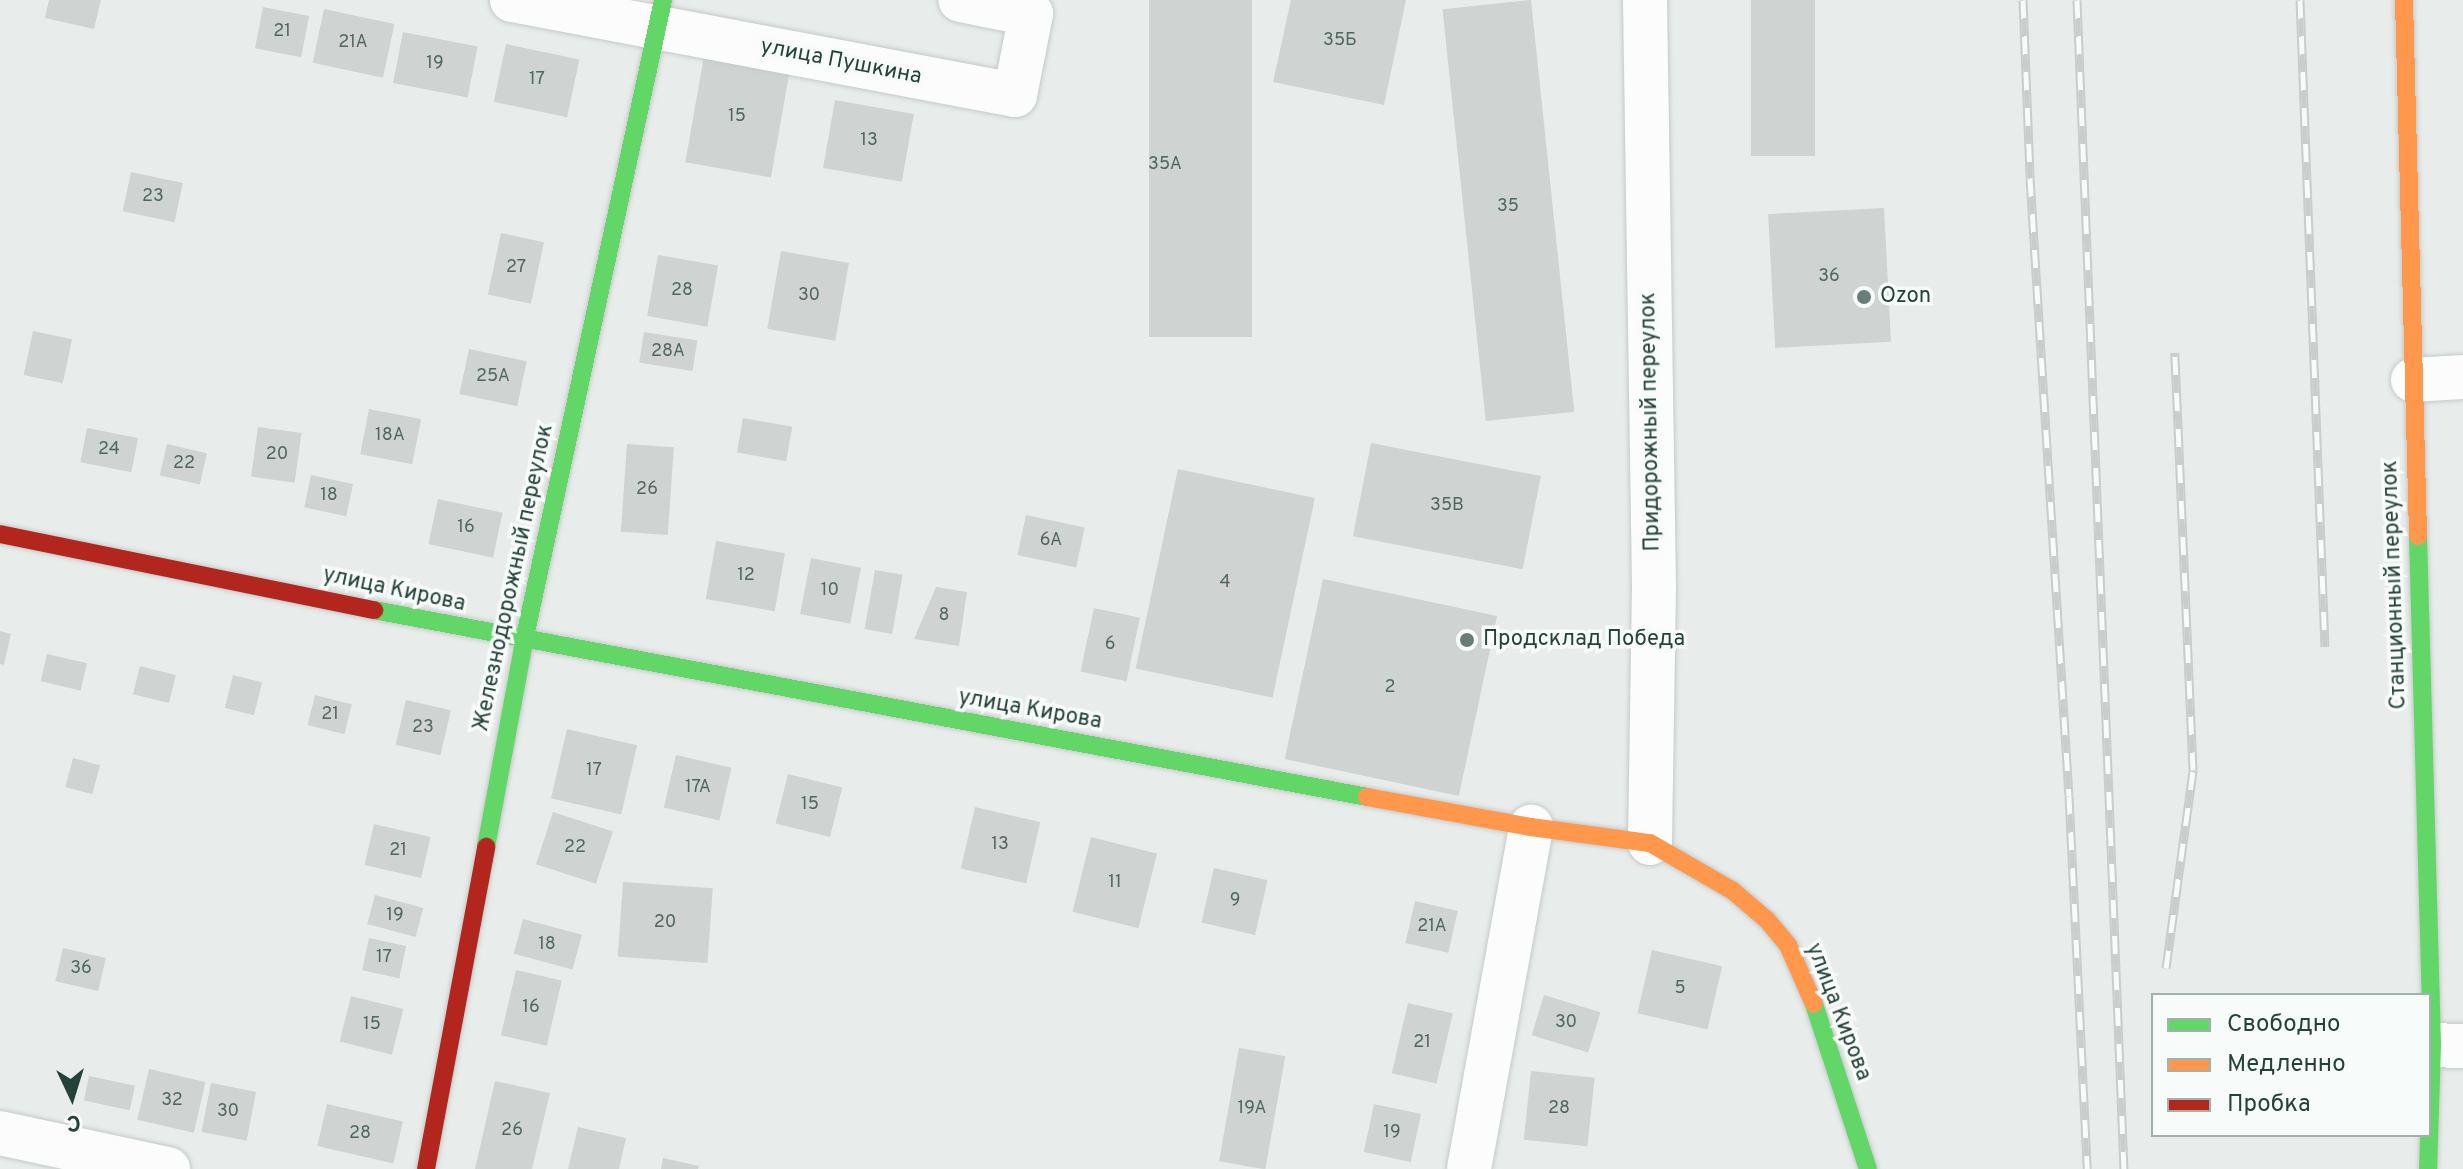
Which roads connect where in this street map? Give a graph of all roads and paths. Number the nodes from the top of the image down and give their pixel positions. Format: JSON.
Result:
{"nodes":[{"id":1,"x":512,"y":0,"type":"edge"},
{"id":2,"x":960,"y":0,"type":"edge"},
{"id":3,"x":1645,"y":0,"type":"edge"},
{"id":4,"x":2404,"y":0,"type":"edge"},
{"id":5,"x":660,"y":14,"type":"edge"},
{"id":6,"x":2463,"y":377,"type":"edge"},
{"id":7,"x":2413,"y":380,"type":"junction"},
{"id":8,"x":0,"y":534,"type":"edge"},
{"id":9,"x":524,"y":641,"type":"junction"},
{"id":10,"x":1531,"y":827,"type":"junction"},
{"id":11,"x":1650,"y":843,"type":"junction"},
{"id":12,"x":2447,"y":1045,"type":"edge"},
{"id":13,"x":0,"y":1133,"type":"edge"},
{"id":14,"x":168,"y":1169,"type":"edge"},
{"id":15,"x":426,"y":1169,"type":"edge"},
{"id":16,"x":1469,"y":1169,"type":"edge"},
{"id":17,"x":1868,"y":1169,"type":"edge"},
{"id":18,"x":2428,"y":1169,"type":"edge"}],
"edges":[{"from":1,"to":5,"type":"street","name":"улица Пушкина"},
{"from":2,"to":5,"type":"street","name":"улица Пушкина"},
{"from":3,"to":11,"type":"street","name":"Придорожный переулок"},
{"from":4,"to":7,"type":"street","name":"Станционный переулок"},
{"from":5,"to":9,"type":"street","name":"Железнодорожный переулок"},
{"from":6,"to":7,"type":"street"},
{"from":7,"to":12,"type":"street","name":"Станционный переулок"},
{"from":8,"to":9,"type":"street","name":"улица Кирова"},
{"from":9,"to":10,"type":"street","name":"улица Кирова"},
{"from":9,"to":15,"type":"street","name":"Железнодорожный переулок"},
{"from":10,"to":11,"type":"street","name":"улица Кирова"},
{"from":10,"to":16,"type":"street"},
{"from":11,"to":17,"type":"street","name":"улица Кирова"},
{"from":12,"to":18,"type":"street","name":"Станционный переулок"},
{"from":13,"to":14,"type":"street"}]}
